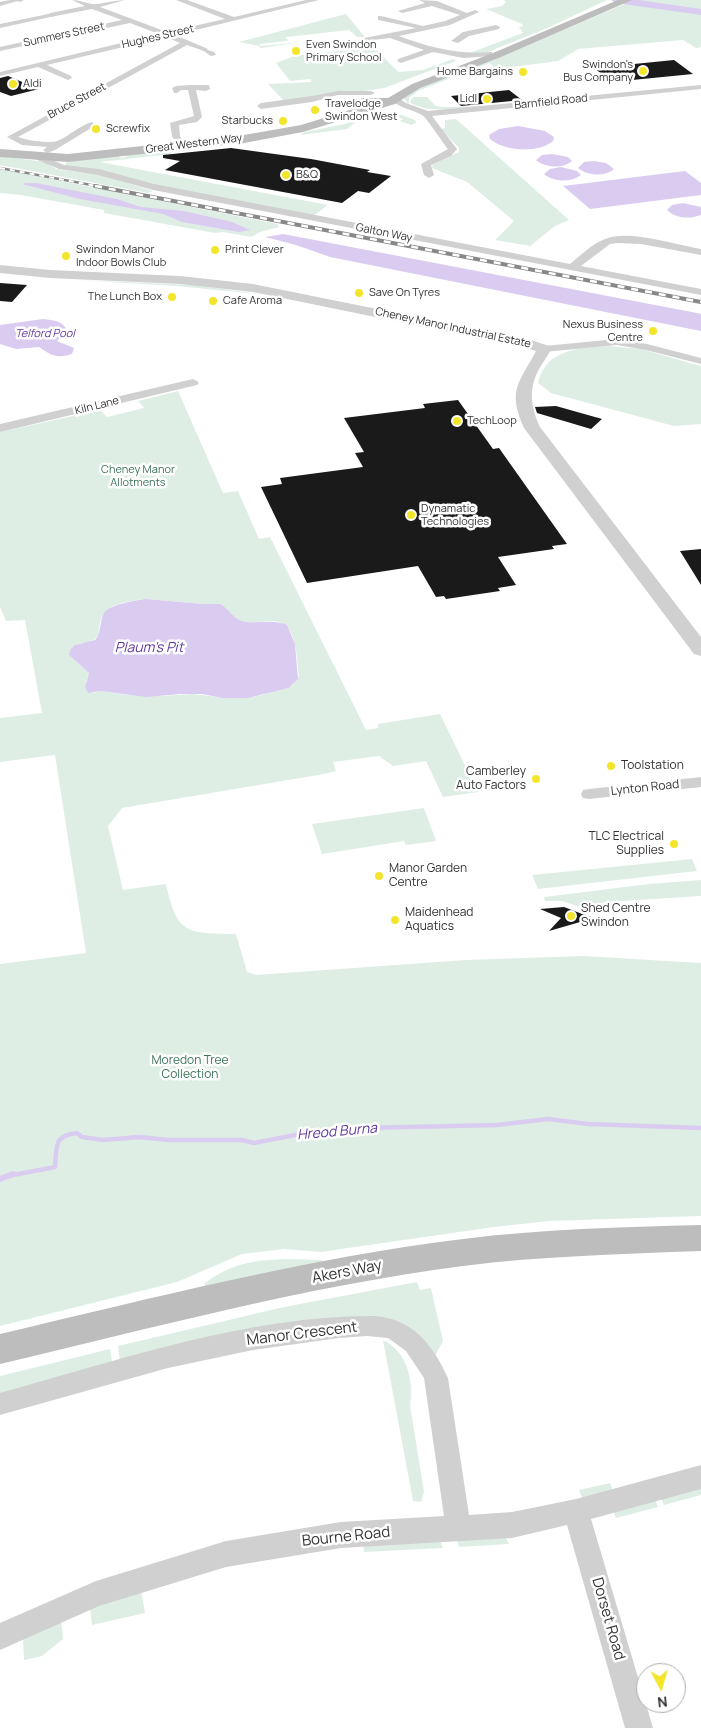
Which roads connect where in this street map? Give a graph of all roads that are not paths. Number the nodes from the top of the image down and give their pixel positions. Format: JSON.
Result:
{"nodes":[{"id":1,"x":19,"y":0,"type":"edge"},
{"id":2,"x":76,"y":0,"type":"edge"},
{"id":3,"x":121,"y":0,"type":"edge"},
{"id":4,"x":180,"y":0,"type":"edge"},
{"id":5,"x":283,"y":0,"type":"edge"},
{"id":6,"x":315,"y":0,"type":"edge"},
{"id":7,"x":423,"y":0,"type":"edge"},
{"id":8,"x":618,"y":2,"type":"edge"},
{"id":9,"x":434,"y":3,"type":"junction"},
{"id":10,"x":0,"y":4,"type":"edge"},
{"id":11,"x":296,"y":5,"type":"junction"},
{"id":12,"x":92,"y":6,"type":"junction"},
{"id":13,"x":402,"y":11,"type":"dead end"},
{"id":14,"x":53,"y":14,"type":"joint"},
{"id":15,"x":390,"y":14,"type":"dead end"},
{"id":16,"x":381,"y":18,"type":"junction"},
{"id":17,"x":233,"y":19,"type":"junction"},
{"id":18,"x":371,"y":20,"type":"dead end"},
{"id":19,"x":129,"y":21,"type":"junction"},
{"id":20,"x":449,"y":22,"type":"junction"},
{"id":21,"x":0,"y":26,"type":"edge"},
{"id":22,"x":496,"y":27,"type":"dead end"},
{"id":23,"x":421,"y":28,"type":"junction"},
{"id":24,"x":477,"y":31,"type":"junction"},
{"id":25,"x":165,"y":35,"type":"junction"},
{"id":26,"x":390,"y":35,"type":"junction"},
{"id":27,"x":363,"y":39,"type":"dead end"},
{"id":28,"x":455,"y":41,"type":"dead end"},
{"id":29,"x":185,"y":43,"type":"junction"},
{"id":30,"x":0,"y":49,"type":"edge"},
{"id":31,"x":204,"y":49,"type":"joint"},
{"id":32,"x":431,"y":50,"type":"junction"},
{"id":33,"x":489,"y":54,"type":"junction"},
{"id":34,"x":213,"y":55,"type":"dead end"},
{"id":35,"x":452,"y":55,"type":"junction"},
{"id":36,"x":401,"y":61,"type":"dead end"},
{"id":37,"x":38,"y":65,"type":"junction"},
{"id":38,"x":451,"y":69,"type":"junction"},
{"id":39,"x":57,"y":73,"type":"junction"},
{"id":40,"x":0,"y":74,"type":"edge"},
{"id":41,"x":42,"y":77,"type":"dead end"},
{"id":42,"x":68,"y":78,"type":"dead end"},
{"id":43,"x":701,"y":86,"type":"edge"},
{"id":44,"x":191,"y":88,"type":"junction"},
{"id":45,"x":206,"y":89,"type":"dead end"},
{"id":46,"x":177,"y":91,"type":"dead end"},
{"id":47,"x":379,"y":98,"type":"junction"},
{"id":48,"x":261,"y":106,"type":"dead end"},
{"id":49,"x":427,"y":114,"type":"junction"},
{"id":50,"x":92,"y":124,"type":"dead end"},
{"id":51,"x":180,"y":143,"type":"junction"},
{"id":52,"x":0,"y":146,"type":"edge"},
{"id":53,"x":55,"y":147,"type":"junction"},
{"id":54,"x":0,"y":153,"type":"edge"},
{"id":55,"x":39,"y":154,"type":"junction"},
{"id":56,"x":70,"y":160,"type":"junction"},
{"id":57,"x":429,"y":175,"type":"dead end"},
{"id":58,"x":701,"y":252,"type":"edge"},
{"id":59,"x":571,"y":268,"type":"junction"},
{"id":60,"x":0,"y":269,"type":"edge"},
{"id":61,"x":701,"y":292,"type":"edge"},
{"id":62,"x":544,"y":349,"type":"junction"},
{"id":63,"x":701,"y":361,"type":"edge"},
{"id":64,"x":193,"y":382,"type":"dead end"},
{"id":65,"x":0,"y":428,"type":"edge"},
{"id":66,"x":701,"y":650,"type":"edge"},
{"id":67,"x":701,"y":782,"type":"edge"},
{"id":68,"x":589,"y":794,"type":"dead end"},
{"id":69,"x":701,"y":1238,"type":"edge"},
{"id":70,"x":0,"y":1349,"type":"edge"},
{"id":71,"x":0,"y":1404,"type":"edge"},
{"id":72,"x":701,"y":1477,"type":"edge"},
{"id":73,"x":576,"y":1511,"type":"junction"},
{"id":74,"x":459,"y":1528,"type":"junction"},
{"id":75,"x":0,"y":1637,"type":"edge"},
{"id":76,"x":639,"y":1728,"type":"edge"}],
"edges":[{"from":1,"to":10,"type":"street"},
{"from":2,"to":12,"type":"street"},
{"from":3,"to":12,"type":"street"},
{"from":4,"to":17,"type":"street"},
{"from":5,"to":11,"type":"street"},
{"from":6,"to":11,"type":"street","name":"Hughes Street"},
{"from":7,"to":9,"type":"street"},
{"from":8,"to":33,"type":"main road","name":"Great Western Way"},
{"from":8,"to":47,"type":"main road","name":"Great Western Way"},
{"from":9,"to":13,"type":"street"},
{"from":9,"to":20,"type":"street"},
{"from":11,"to":17,"type":"street","name":"Hughes Street"},
{"from":12,"to":14,"type":"street"},
{"from":12,"to":19,"type":"street"},
{"from":14,"to":21,"type":"street"},
{"from":15,"to":16,"type":"street"},
{"from":16,"to":18,"type":"street"},
{"from":16,"to":23,"type":"street"},
{"from":17,"to":25,"type":"street","name":"Hughes Street"},
{"from":19,"to":25,"type":"street"},
{"from":19,"to":30,"type":"street","name":"Summers Street"},
{"from":20,"to":23,"type":"street"},
{"from":20,"to":24,"type":"street"},
{"from":22,"to":24,"type":"street"},
{"from":23,"to":26,"type":"street"},
{"from":24,"to":28,"type":"street"},
{"from":25,"to":29,"type":"street"},
{"from":25,"to":37,"type":"street","name":"Hughes Street"},
{"from":26,"to":27,"type":"street"},
{"from":26,"to":32,"type":"street"},
{"from":29,"to":31,"type":"street"},
{"from":29,"to":53,"type":"street","name":"Bruce Street"},
{"from":31,"to":34,"type":"street"},
{"from":32,"to":35,"type":"street"},
{"from":32,"to":36,"type":"street"},
{"from":33,"to":35,"type":"street"},
{"from":33,"to":38,"type":"main road","name":"Great Western Way"},
{"from":35,"to":38,"type":"street"},
{"from":37,"to":39,"type":"street"},
{"from":37,"to":40,"type":"street","name":"Hughes Street"},
{"from":38,"to":47,"type":"main road","name":"Great Western Way"},
{"from":39,"to":41,"type":"street"},
{"from":39,"to":42,"type":"street"},
{"from":43,"to":49,"type":"street","name":"Barnfield Road"},
{"from":44,"to":45,"type":"street"},
{"from":44,"to":46,"type":"street"},
{"from":44,"to":51,"type":"street"},
{"from":47,"to":48,"type":"street"},
{"from":47,"to":49,"type":"street","name":"Barnfield Road"},
{"from":47,"to":51,"type":"main road","name":"Great Western Way"},
{"from":47,"to":56,"type":"main road","name":"Great Western Way"},
{"from":49,"to":57,"type":"street"},
{"from":50,"to":53,"type":"street"},
{"from":51,"to":56,"type":"main road","name":"Great Western Way"},
{"from":52,"to":55,"type":"main road","name":"Great Western Way"},
{"from":53,"to":55,"type":"street"},
{"from":53,"to":56,"type":"street","name":"Galton Way"},
{"from":54,"to":55,"type":"main road","name":"Great Western Way"},
{"from":55,"to":56,"type":"main road","name":"Great Western Way"},
{"from":56,"to":59,"type":"street","name":"Galton Way"},
{"from":58,"to":59,"type":"street"},
{"from":59,"to":61,"type":"street","name":"Galton Way"},
{"from":60,"to":62,"type":"street","name":"Cheney Manor Industrial Estate"},
{"from":62,"to":63,"type":"street"},
{"from":62,"to":66,"type":"street","name":"Cheney Manor Industrial Estate"},
{"from":64,"to":65,"type":"street","name":"Kiln Lane"},
{"from":67,"to":68,"type":"street","name":"Lynton Road"},
{"from":69,"to":70,"type":"main road","name":"Akers Way"},
{"from":71,"to":74,"type":"street","name":"Manor Crescent"},
{"from":72,"to":73,"type":"street","name":"Bourne Road"},
{"from":73,"to":74,"type":"street","name":"Bourne Road"},
{"from":73,"to":76,"type":"street","name":"Dorset Road"},
{"from":74,"to":75,"type":"street","name":"Bourne Road"}]}
